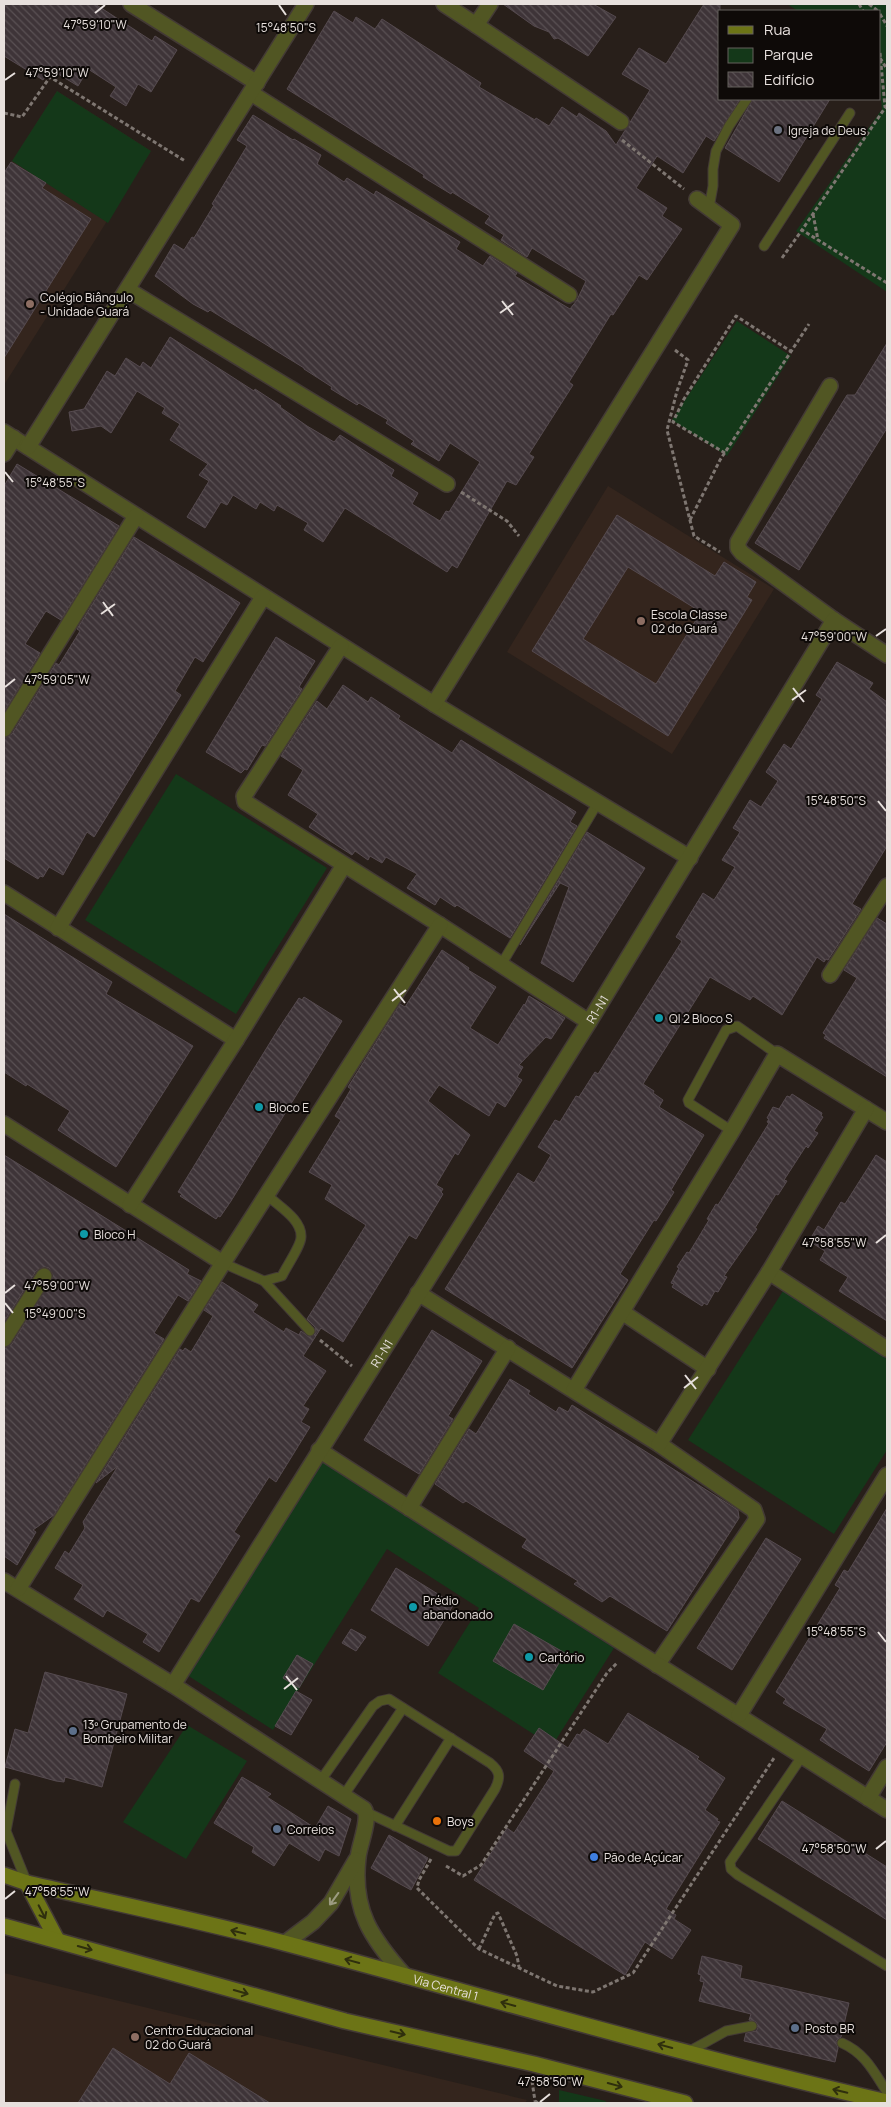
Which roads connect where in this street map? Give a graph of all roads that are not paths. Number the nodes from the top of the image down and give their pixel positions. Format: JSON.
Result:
{"nodes":[{"id":1,"x":131,"y":4,"type":"edge"},
{"id":2,"x":306,"y":4,"type":"edge"},
{"id":3,"x":444,"y":4,"type":"edge"},
{"id":4,"x":490,"y":4,"type":"edge"},
{"id":5,"x":476,"y":25,"type":"junction"},
{"id":6,"x":254,"y":88,"type":"junction"},
{"id":7,"x":746,"y":100,"type":"edge"},
{"id":8,"x":850,"y":113,"type":"dead end"},
{"id":9,"x":620,"y":122,"type":"road end"},
{"id":10,"x":697,"y":199,"type":"road end"},
{"id":11,"x":709,"y":208,"type":"junction"},
{"id":12,"x":764,"y":246,"type":"dead end"},
{"id":13,"x":128,"y":290,"type":"junction"},
{"id":14,"x":569,"y":295,"type":"dead end"},
{"id":15,"x":830,"y":386,"type":"dead end"},
{"id":16,"x":9,"y":435,"type":"edge"},
{"id":17,"x":28,"y":447,"type":"junction"},
{"id":18,"x":4,"y":454,"type":"edge"},
{"id":19,"x":446,"y":484,"type":"road end"},
{"id":20,"x":136,"y":516,"type":"junction"},
{"id":21,"x":263,"y":597,"type":"junction"},
{"id":22,"x":834,"y":620,"type":"junction"},
{"id":23,"x":341,"y":646,"type":"junction"},
{"id":24,"x":887,"y":654,"type":"edge"},
{"id":25,"x":434,"y":704,"type":"junction"},
{"id":26,"x":4,"y":729,"type":"edge"},
{"id":27,"x":597,"y":804,"type":"junction"},
{"id":28,"x":690,"y":858,"type":"junction"},
{"id":29,"x":344,"y":865,"type":"junction"},
{"id":30,"x":887,"y":886,"type":"edge"},
{"id":31,"x":4,"y":894,"type":"edge"},
{"id":32,"x":440,"y":925,"type":"junction"},
{"id":33,"x":58,"y":928,"type":"junction"},
{"id":34,"x":501,"y":965,"type":"junction"},
{"id":35,"x":830,"y":975,"type":"dead end"},
{"id":36,"x":589,"y":1022,"type":"junction"},
{"id":37,"x":236,"y":1040,"type":"junction"},
{"id":38,"x":777,"y":1054,"type":"junction"},
{"id":39,"x":866,"y":1109,"type":"junction"},
{"id":40,"x":887,"y":1122,"type":"edge"},
{"id":41,"x":4,"y":1124,"type":"edge"},
{"id":42,"x":732,"y":1131,"type":"junction"},
{"id":43,"x":266,"y":1195,"type":"junction"},
{"id":44,"x":130,"y":1205,"type":"junction"},
{"id":45,"x":223,"y":1263,"type":"junction"},
{"id":46,"x":769,"y":1272,"type":"junction"},
{"id":47,"x":44,"y":1276,"type":"dead end"},
{"id":48,"x":264,"y":1281,"type":"junction"},
{"id":49,"x":418,"y":1294,"type":"junction"},
{"id":50,"x":622,"y":1312,"type":"junction"},
{"id":51,"x":310,"y":1331,"type":"road end"},
{"id":52,"x":4,"y":1339,"type":"edge"},
{"id":53,"x":508,"y":1348,"type":"junction"},
{"id":54,"x":887,"y":1349,"type":"edge"},
{"id":55,"x":708,"y":1369,"type":"junction"},
{"id":56,"x":574,"y":1390,"type":"junction"},
{"id":57,"x":659,"y":1444,"type":"junction"},
{"id":58,"x":319,"y":1450,"type":"junction"},
{"id":59,"x":887,"y":1475,"type":"edge"},
{"id":60,"x":409,"y":1508,"type":"junction"},
{"id":61,"x":4,"y":1581,"type":"edge"},
{"id":62,"x":18,"y":1589,"type":"junction"},
{"id":63,"x":657,"y":1665,"type":"junction"},
{"id":64,"x":173,"y":1685,"type":"junction"},
{"id":65,"x":402,"y":1708,"type":"junction"},
{"id":66,"x":738,"y":1715,"type":"junction"},
{"id":67,"x":451,"y":1738,"type":"junction"},
{"id":68,"x":804,"y":1755,"type":"junction"},
{"id":69,"x":887,"y":1767,"type":"edge"},
{"id":70,"x":321,"y":1780,"type":"junction"},
{"id":71,"x":15,"y":1784,"type":"dead end"},
{"id":72,"x":344,"y":1795,"type":"junction"},
{"id":73,"x":868,"y":1798,"type":"junction"},
{"id":74,"x":887,"y":1810,"type":"edge"},
{"id":75,"x":366,"y":1812,"type":"junction"},
{"id":76,"x":395,"y":1826,"type":"junction"},
{"id":77,"x":358,"y":1856,"type":"junction"},
{"id":78,"x":4,"y":1875,"type":"edge"},
{"id":79,"x":27,"y":1883,"type":"junction"},
{"id":80,"x":4,"y":1926,"type":"edge"},
{"id":81,"x":56,"y":1940,"type":"junction"},
{"id":82,"x":285,"y":1943,"type":"junction"},
{"id":83,"x":887,"y":1966,"type":"edge"},
{"id":84,"x":405,"y":1976,"type":"junction"},
{"id":85,"x":752,"y":2026,"type":"dead end"},
{"id":86,"x":842,"y":2043,"type":"dead end"},
{"id":87,"x":688,"y":2052,"type":"junction"},
{"id":88,"x":887,"y":2092,"type":"edge"},
{"id":89,"x":887,"y":2102,"type":"edge"},
{"id":90,"x":685,"y":2103,"type":"edge"}],
"edges":[{"from":1,"to":6,"type":"street"},
{"from":2,"to":6,"type":"street"},
{"from":3,"to":5,"type":"street"},
{"from":4,"to":5,"type":"street"},
{"from":5,"to":9,"type":"street"},
{"from":6,"to":13,"type":"street"},
{"from":6,"to":14,"type":"street"},
{"from":7,"to":11,"type":"lane"},
{"from":8,"to":12,"type":"lane"},
{"from":10,"to":11,"type":"street"},
{"from":11,"to":25,"type":"street"},
{"from":13,"to":17,"type":"street"},
{"from":13,"to":19,"type":"street"},
{"from":15,"to":22,"type":"street"},
{"from":16,"to":17,"type":"street"},
{"from":16,"to":18,"type":"street"},
{"from":17,"to":20,"type":"street"},
{"from":20,"to":21,"type":"street"},
{"from":20,"to":26,"type":"street"},
{"from":21,"to":23,"type":"street"},
{"from":21,"to":33,"type":"street"},
{"from":22,"to":24,"type":"street"},
{"from":22,"to":28,"type":"street","name":"R1-N1"},
{"from":23,"to":25,"type":"street"},
{"from":23,"to":29,"type":"street"},
{"from":25,"to":27,"type":"street"},
{"from":27,"to":28,"type":"street"},
{"from":27,"to":34,"type":"lane"},
{"from":28,"to":36,"type":"street","name":"R1-N1"},
{"from":29,"to":32,"type":"street"},
{"from":29,"to":37,"type":"street"},
{"from":30,"to":35,"type":"street"},
{"from":31,"to":33,"type":"street"},
{"from":32,"to":34,"type":"street"},
{"from":32,"to":43,"type":"street"},
{"from":33,"to":37,"type":"street"},
{"from":34,"to":36,"type":"street"},
{"from":36,"to":49,"type":"street","name":"R1-N1"},
{"from":37,"to":44,"type":"street"},
{"from":38,"to":39,"type":"street"},
{"from":38,"to":42,"type":"street"},
{"from":38,"to":42,"type":"lane"},
{"from":39,"to":40,"type":"street"},
{"from":39,"to":46,"type":"street"},
{"from":41,"to":44,"type":"street"},
{"from":42,"to":50,"type":"street"},
{"from":43,"to":45,"type":"street"},
{"from":43,"to":48,"type":"lane"},
{"from":44,"to":45,"type":"street"},
{"from":45,"to":48,"type":"lane"},
{"from":45,"to":62,"type":"street"},
{"from":46,"to":54,"type":"street"},
{"from":46,"to":55,"type":"street"},
{"from":47,"to":52,"type":"street"},
{"from":48,"to":51,"type":"lane"},
{"from":49,"to":53,"type":"street"},
{"from":49,"to":58,"type":"street","name":"R1-N1"},
{"from":50,"to":55,"type":"street"},
{"from":50,"to":56,"type":"street"},
{"from":53,"to":56,"type":"street"},
{"from":53,"to":60,"type":"street"},
{"from":55,"to":57,"type":"street"},
{"from":56,"to":57,"type":"street"},
{"from":57,"to":63,"type":"street"},
{"from":58,"to":60,"type":"street"},
{"from":58,"to":64,"type":"street","name":"R1-N1"},
{"from":59,"to":66,"type":"street"},
{"from":60,"to":63,"type":"street"},
{"from":61,"to":62,"type":"street"},
{"from":62,"to":64,"type":"street"},
{"from":63,"to":66,"type":"street"},
{"from":64,"to":70,"type":"street"},
{"from":65,"to":67,"type":"lane"},
{"from":65,"to":70,"type":"lane"},
{"from":65,"to":72,"type":"lane"},
{"from":66,"to":68,"type":"street"},
{"from":67,"to":76,"type":"lane"},
{"from":67,"to":76,"type":"lane"},
{"from":68,"to":73,"type":"street"},
{"from":68,"to":83,"type":"lane"},
{"from":69,"to":73,"type":"street"},
{"from":70,"to":72,"type":"street"},
{"from":71,"to":79,"type":"lane"},
{"from":72,"to":75,"type":"street"},
{"from":73,"to":74,"type":"street"},
{"from":75,"to":76,"type":"lane"},
{"from":75,"to":77,"type":"street"},
{"from":77,"to":82,"type":"street","one_way":true},
{"from":77,"to":84,"type":"street"},
{"from":78,"to":79,"type":"main road","name":"Via Central 1"},
{"from":79,"to":81,"type":"main road","one_way":true},
{"from":82,"to":79,"type":"main road","name":"Via Central 1","one_way":true},
{"from":80,"to":81,"type":"main road"},
{"from":81,"to":90,"type":"main road","one_way":true},
{"from":84,"to":82,"type":"main road","name":"Via Central 1","one_way":true},
{"from":87,"to":84,"type":"main road","name":"Via Central 1","one_way":true},
{"from":85,"to":87,"type":"lane"},
{"from":86,"to":88,"type":"lane"},
{"from":89,"to":87,"type":"main road","name":"Via Central 1","one_way":true}]}
